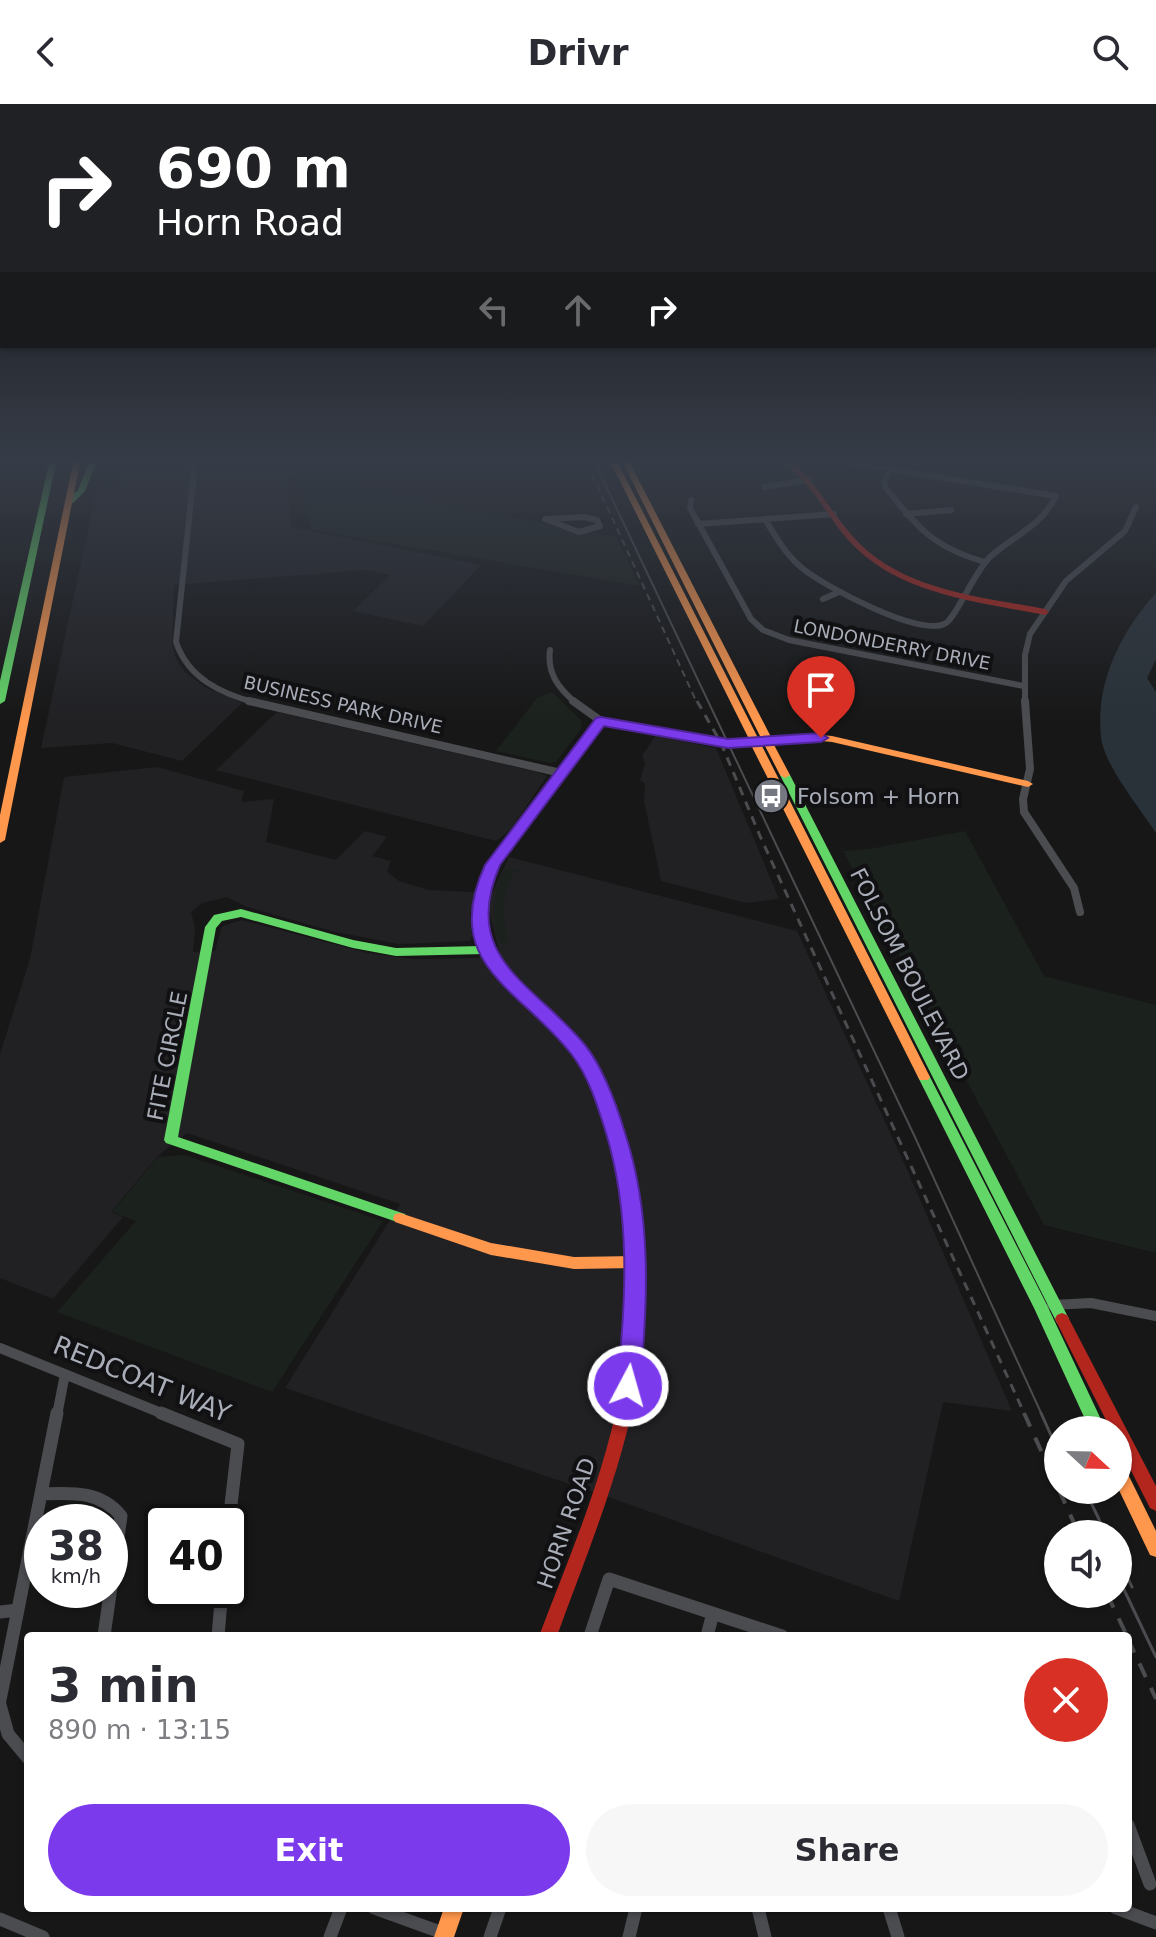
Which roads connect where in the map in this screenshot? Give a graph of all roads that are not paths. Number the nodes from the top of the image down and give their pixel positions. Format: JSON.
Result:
{"nodes":[{"id":1,"x":34,"y":549,"type":"edge"},
{"id":2,"x":59,"y":549,"type":"edge"},
{"id":3,"x":186,"y":549,"type":"edge"},
{"id":4,"x":658,"y":549,"type":"edge"},
{"id":5,"x":670,"y":549,"type":"edge"},
{"id":6,"x":712,"y":549,"type":"edge"},
{"id":7,"x":786,"y":549,"type":"edge"},
{"id":8,"x":862,"y":549,"type":"edge"},
{"id":9,"x":949,"y":549,"type":"edge"},
{"id":10,"x":1002,"y":549,"type":"edge"},
{"id":11,"x":1104,"y":549,"type":"edge"},
{"id":12,"x":985,"y":562,"type":"junction"},
{"id":13,"x":839,"y":592,"type":"junction"},
{"id":14,"x":965,"y":594,"type":"junction"},
{"id":15,"x":823,"y":599,"type":"dead end"},
{"id":16,"x":1045,"y":612,"type":"junction"},
{"id":17,"x":702,"y":634,"type":"junction"},
{"id":18,"x":550,"y":650,"type":"dead end"},
{"id":19,"x":728,"y":662,"type":"junction"},
{"id":20,"x":1024,"y":686,"type":"junction"},
{"id":21,"x":0,"y":701,"type":"edge"},
{"id":22,"x":601,"y":721,"type":"junction"},
{"id":23,"x":762,"y":742,"type":"junction"},
{"id":24,"x":561,"y":773,"type":"junction"},
{"id":25,"x":1028,"y":784,"type":"junction"},
{"id":26,"x":788,"y":804,"type":"junction"},
{"id":27,"x":817,"y":836,"type":"junction"},
{"id":28,"x":0,"y":840,"type":"edge"},
{"id":29,"x":828,"y":886,"type":"junction"},
{"id":30,"x":1080,"y":912,"type":"dead end"},
{"id":31,"x":864,"y":928,"type":"junction"},
{"id":32,"x":486,"y":950,"type":"junction"},
{"id":33,"x":635,"y":1262,"type":"junction"},
{"id":34,"x":1055,"y":1305,"type":"junction"},
{"id":35,"x":1041,"y":1307,"type":"junction"},
{"id":36,"x":1156,"y":1316,"type":"edge"},
{"id":37,"x":0,"y":1348,"type":"edge"},
{"id":38,"x":65,"y":1374,"type":"junction"},
{"id":39,"x":1092,"y":1416,"type":"edge"},
{"id":40,"x":41,"y":1494,"type":"junction"},
{"id":41,"x":1132,"y":1500,"type":"edge"},
{"id":42,"x":1156,"y":1503,"type":"edge"},
{"id":43,"x":231,"y":1504,"type":"edge"},
{"id":44,"x":1156,"y":1549,"type":"edge"},
{"id":45,"x":220,"y":1608,"type":"edge"},
{"id":46,"x":18,"y":1610,"type":"junction"},
{"id":47,"x":0,"y":1612,"type":"edge"},
{"id":48,"x":713,"y":1613,"type":"junction"},
{"id":49,"x":105,"y":1632,"type":"edge"},
{"id":50,"x":218,"y":1632,"type":"edge"},
{"id":51,"x":549,"y":1632,"type":"edge"},
{"id":52,"x":591,"y":1632,"type":"edge"},
{"id":53,"x":708,"y":1632,"type":"edge"},
{"id":54,"x":770,"y":1632,"type":"edge"},
{"id":55,"x":0,"y":1702,"type":"edge"},
{"id":56,"x":24,"y":1755,"type":"edge"},
{"id":57,"x":1132,"y":1836,"type":"edge"},
{"id":58,"x":1150,"y":1884,"type":"dead end"},
{"id":59,"x":339,"y":1912,"type":"edge"},
{"id":60,"x":385,"y":1912,"type":"edge"},
{"id":61,"x":453,"y":1912,"type":"edge"},
{"id":62,"x":499,"y":1912,"type":"edge"},
{"id":63,"x":635,"y":1912,"type":"edge"},
{"id":64,"x":759,"y":1912,"type":"edge"},
{"id":65,"x":890,"y":1912,"type":"edge"},
{"id":66,"x":1127,"y":1912,"type":"edge"},
{"id":67,"x":0,"y":1919,"type":"edge"},
{"id":68,"x":1156,"y":1923,"type":"edge"},
{"id":69,"x":445,"y":1935,"type":"edge"},
{"id":70,"x":43,"y":1937,"type":"edge"},
{"id":71,"x":330,"y":1937,"type":"edge"},
{"id":72,"x":490,"y":1937,"type":"edge"},
{"id":73,"x":629,"y":1937,"type":"edge"},
{"id":74,"x":765,"y":1937,"type":"edge"},
{"id":75,"x":898,"y":1937,"type":"edge"}],
"edges":[{"from":1,"to":21,"type":"main road"},
{"from":2,"to":28,"type":"main road"},
{"from":3,"to":24,"type":"street","name":"BUSINESS PARK DRIVE"},
{"from":4,"to":17,"type":"main road","name":"FOLSOM BOULEVARD"},
{"from":5,"to":19,"type":"main road","name":"FOLSOM BOULEVARD"},
{"from":6,"to":20,"type":"street","name":"LONDONDERRY DRIVE"},
{"from":7,"to":13,"type":"street"},
{"from":8,"to":14,"type":"main road"},
{"from":9,"to":12,"type":"street"},
{"from":10,"to":12,"type":"street"},
{"from":11,"to":16,"type":"street"},
{"from":12,"to":14,"type":"street"},
{"from":13,"to":14,"type":"street"},
{"from":13,"to":15,"type":"street"},
{"from":14,"to":16,"type":"main road"},
{"from":16,"to":20,"type":"street"},
{"from":17,"to":19,"type":"main road"},
{"from":17,"to":23,"type":"main road","name":"FOLSOM BOULEVARD"},
{"from":18,"to":22,"type":"street"},
{"from":19,"to":23,"type":"main road","name":"FOLSOM BOULEVARD"},
{"from":20,"to":25,"type":"street"},
{"from":22,"to":23,"type":"main road"},
{"from":22,"to":24,"type":"main road","name":"HORN ROAD"},
{"from":23,"to":25,"type":"main road"},
{"from":23,"to":26,"type":"main road","name":"FOLSOM BOULEVARD"},
{"from":23,"to":27,"type":"main road","name":"FOLSOM BOULEVARD"},
{"from":24,"to":32,"type":"main road","name":"HORN ROAD"},
{"from":25,"to":30,"type":"street"},
{"from":26,"to":27,"type":"main road"},
{"from":26,"to":29,"type":"main road","name":"FOLSOM BOULEVARD"},
{"from":27,"to":31,"type":"main road","name":"FOLSOM BOULEVARD"},
{"from":29,"to":31,"type":"main road"},
{"from":29,"to":35,"type":"main road","name":"FOLSOM BOULEVARD"},
{"from":31,"to":34,"type":"main road","name":"FOLSOM BOULEVARD"},
{"from":32,"to":33,"type":"main road","name":"HORN ROAD"},
{"from":32,"to":33,"type":"main road","name":"FITE CIRCLE"},
{"from":33,"to":51,"type":"main road","name":"HORN ROAD"},
{"from":34,"to":35,"type":"street"},
{"from":34,"to":36,"type":"street"},
{"from":34,"to":42,"type":"main road","name":"FOLSOM BOULEVARD"},
{"from":35,"to":39,"type":"main road","name":"FOLSOM BOULEVARD"},
{"from":37,"to":38,"type":"street","name":"REDCOAT WAY"},
{"from":38,"to":40,"type":"street"},
{"from":38,"to":43,"type":"street","name":"REDCOAT WAY"},
{"from":40,"to":46,"type":"street"},
{"from":40,"to":49,"type":"street"},
{"from":41,"to":44,"type":"main road"},
{"from":45,"to":50,"type":"street"},
{"from":46,"to":47,"type":"street"},
{"from":46,"to":55,"type":"street"},
{"from":48,"to":52,"type":"street"},
{"from":48,"to":53,"type":"street"},
{"from":48,"to":54,"type":"street"},
{"from":55,"to":56,"type":"street"},
{"from":57,"to":58,"type":"street"},
{"from":59,"to":71,"type":"street"},
{"from":60,"to":69,"type":"street"},
{"from":61,"to":69,"type":"main road"},
{"from":62,"to":72,"type":"street"},
{"from":63,"to":73,"type":"street"},
{"from":64,"to":74,"type":"street"},
{"from":65,"to":75,"type":"street"},
{"from":66,"to":68,"type":"street"},
{"from":67,"to":70,"type":"street"}]}
